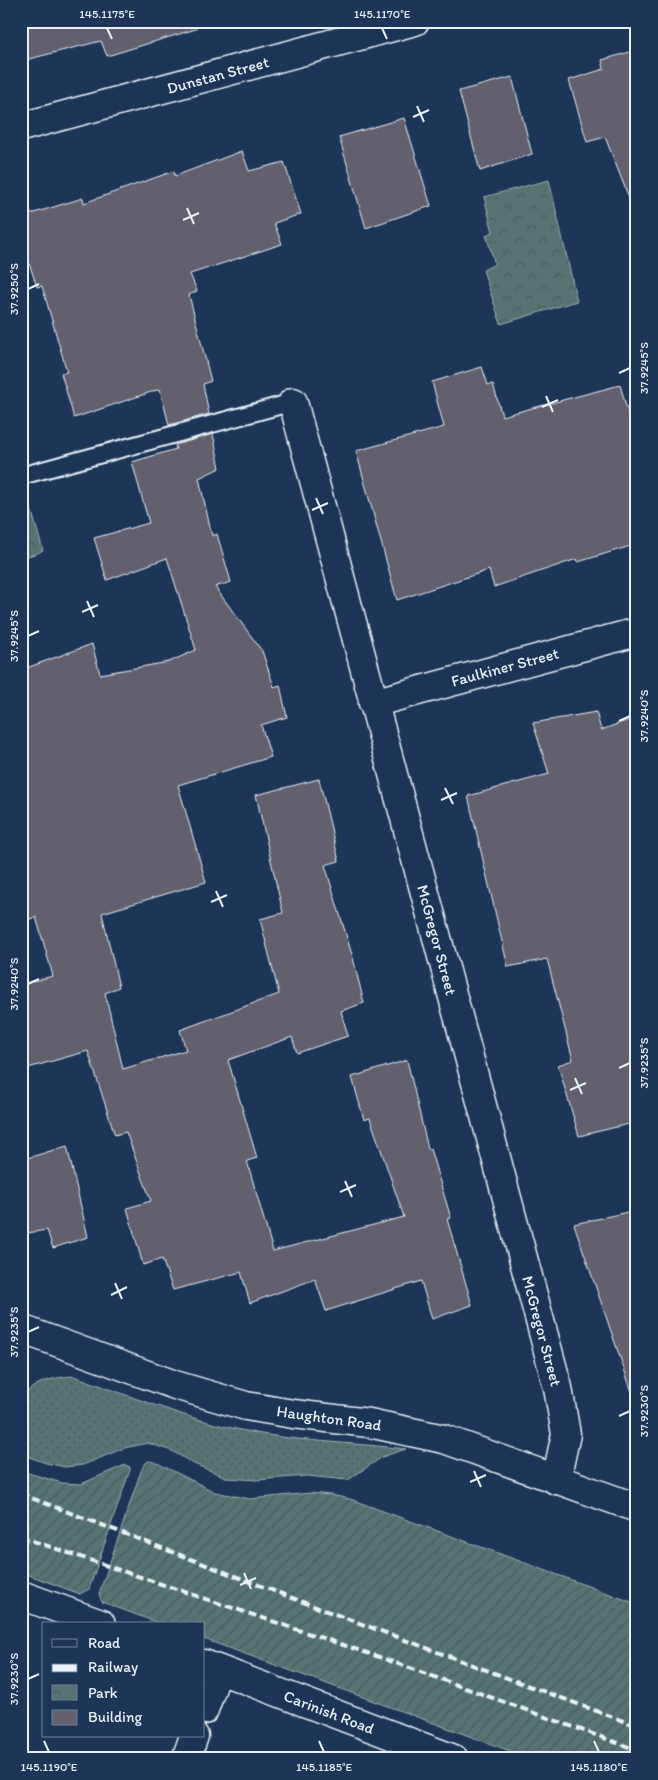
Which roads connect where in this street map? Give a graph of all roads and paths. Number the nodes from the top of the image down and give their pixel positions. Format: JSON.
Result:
{"nodes":[{"id":1,"x":415,"y":21,"type":"edge"},
{"id":2,"x":21,"y":127,"type":"edge"},
{"id":3,"x":293,"y":402,"type":"joint"},
{"id":4,"x":21,"y":476,"type":"edge"},
{"id":5,"x":637,"y":632,"type":"edge"},
{"id":6,"x":373,"y":703,"type":"junction"},
{"id":7,"x":21,"y":1329,"type":"edge"},
{"id":8,"x":556,"y":1480,"type":"junction"},
{"id":9,"x":637,"y":1508,"type":"edge"},
{"id":10,"x":21,"y":1595,"type":"edge"},
{"id":11,"x":95,"y":1622,"type":"edge"},
{"id":12,"x":211,"y":1667,"type":"edge"},
{"id":13,"x":205,"y":1704,"type":"edge"},
{"id":14,"x":193,"y":1738,"type":"edge"},
{"id":15,"x":186,"y":1759,"type":"edge"},
{"id":16,"x":454,"y":1759,"type":"edge"}],
"edges":[{"from":1,"to":2,"type":"street","name":"Dunstan Street"},
{"from":3,"to":4,"type":"lane"},
{"from":3,"to":6,"type":"street","name":"McGregor Street"},
{"from":5,"to":6,"type":"street","name":"Faulkiner Street"},
{"from":6,"to":8,"type":"street","name":"McGregor Street"},
{"from":7,"to":8,"type":"street","name":"Haughton Road"},
{"from":8,"to":9,"type":"street","name":"Haughton Road"},
{"from":10,"to":11,"type":"street"},
{"from":12,"to":13,"type":"street"},
{"from":12,"to":16,"type":"street","name":"Carinish Road"},
{"from":14,"to":15,"type":"street"}]}
